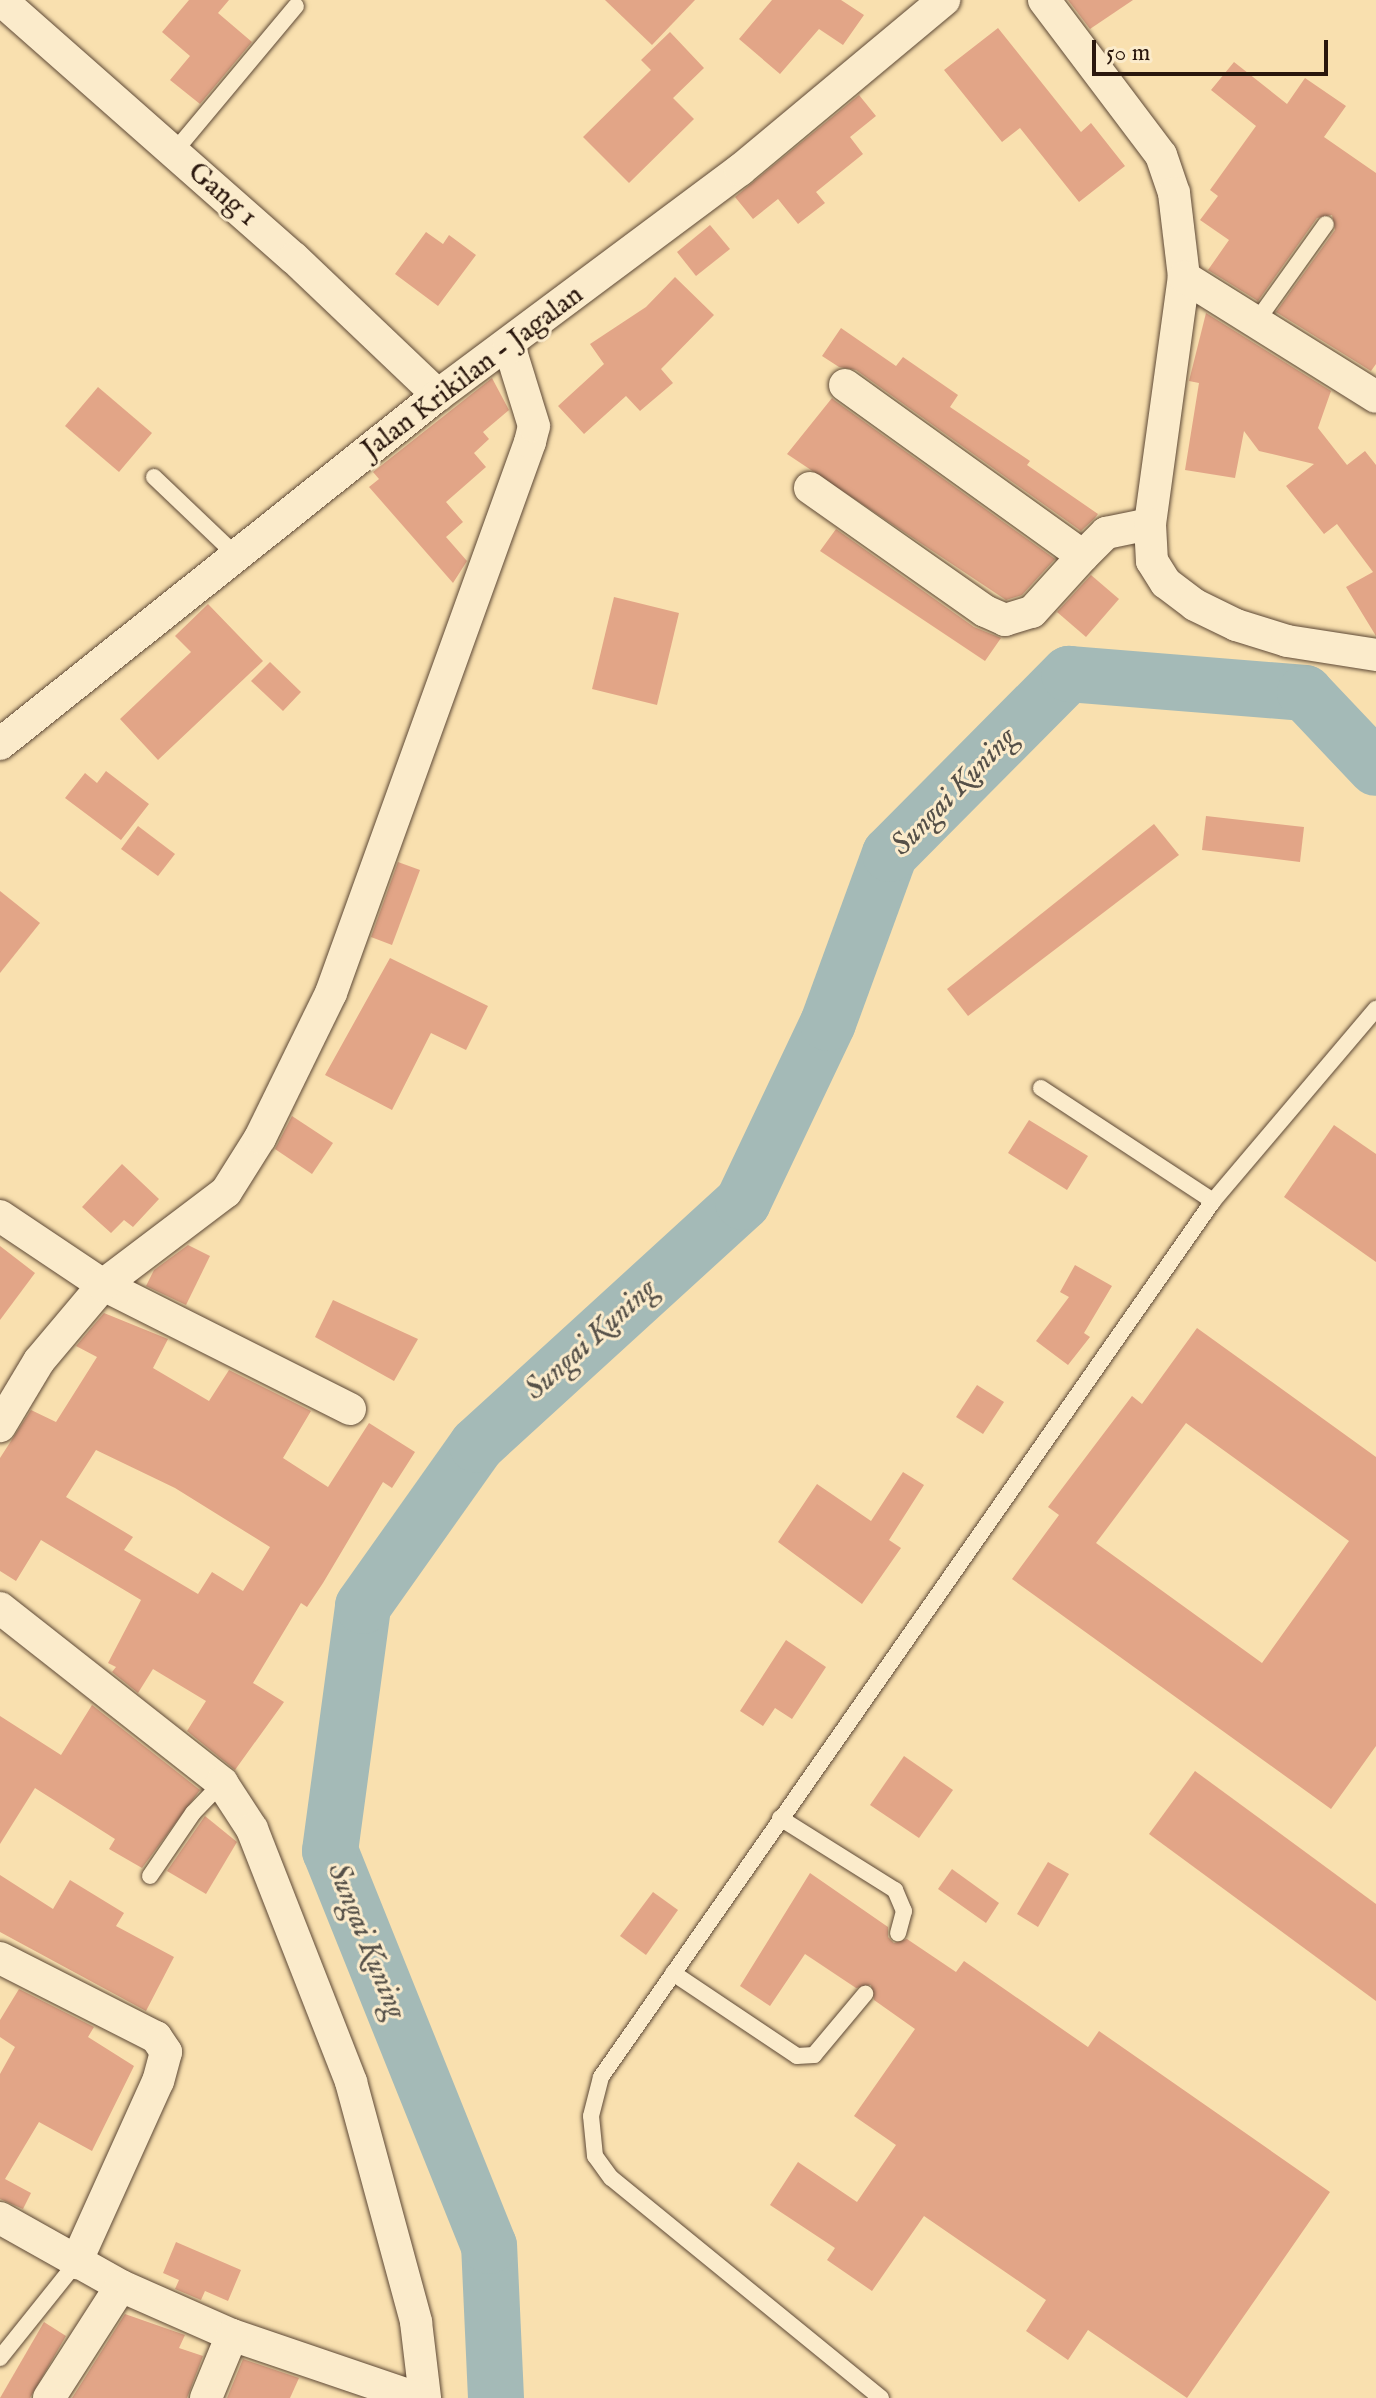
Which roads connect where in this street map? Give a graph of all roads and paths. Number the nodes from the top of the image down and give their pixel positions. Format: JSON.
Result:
{"nodes":[{"id":1,"x":1,"y":0,"type":"edge"},
{"id":2,"x":944,"y":0,"type":"edge"},
{"id":3,"x":1044,"y":0,"type":"edge"},
{"id":4,"x":296,"y":6,"type":"dead end"},
{"id":5,"x":174,"y":152,"type":"junction"},
{"id":6,"x":1326,"y":224,"type":"dead end"},
{"id":7,"x":1184,"y":277,"type":"junction"},
{"id":8,"x":1256,"y":322,"type":"junction"},
{"id":9,"x":509,"y":345,"type":"junction"},
{"id":10,"x":845,"y":385,"type":"dead end"},
{"id":11,"x":438,"y":395,"type":"junction"},
{"id":12,"x":1376,"y":397,"type":"edge"},
{"id":13,"x":154,"y":477,"type":"dead end"},
{"id":14,"x":810,"y":488,"type":"dead end"},
{"id":15,"x":1150,"y":524,"type":"junction"},
{"id":16,"x":236,"y":555,"type":"junction"},
{"id":17,"x":1083,"y":556,"type":"junction"},
{"id":18,"x":1376,"y":655,"type":"edge"},
{"id":19,"x":0,"y":744,"type":"edge"},
{"id":20,"x":1376,"y":1009,"type":"edge"},
{"id":21,"x":1041,"y":1088,"type":"dead end"},
{"id":22,"x":1213,"y":1201,"type":"junction"},
{"id":23,"x":0,"y":1216,"type":"edge"},
{"id":24,"x":103,"y":1285,"type":"junction"},
{"id":25,"x":350,"y":1409,"type":"dead end"},
{"id":26,"x":0,"y":1426,"type":"edge"},
{"id":27,"x":0,"y":1608,"type":"edge"},
{"id":28,"x":222,"y":1783,"type":"junction"},
{"id":29,"x":780,"y":1818,"type":"junction"},
{"id":30,"x":150,"y":1876,"type":"dead end"},
{"id":31,"x":898,"y":1933,"type":"dead end"},
{"id":32,"x":0,"y":1958,"type":"edge"},
{"id":33,"x":673,"y":1973,"type":"junction"},
{"id":34,"x":865,"y":1994,"type":"dead end"},
{"id":35,"x":0,"y":2218,"type":"edge"},
{"id":36,"x":76,"y":2263,"type":"junction"},
{"id":37,"x":121,"y":2286,"type":"junction"},
{"id":38,"x":232,"y":2335,"type":"junction"},
{"id":39,"x":0,"y":2358,"type":"edge"},
{"id":40,"x":49,"y":2398,"type":"edge"},
{"id":41,"x":206,"y":2398,"type":"edge"},
{"id":42,"x":417,"y":2398,"type":"edge"},
{"id":43,"x":425,"y":2398,"type":"edge"},
{"id":44,"x":881,"y":2398,"type":"edge"}],
"edges":[{"from":1,"to":5,"type":"street","name":"Gang 1"},
{"from":2,"to":9,"type":"street","name":"Jalan Krikilan - Jagalan"},
{"from":3,"to":7,"type":"street"},
{"from":4,"to":5,"type":"lane"},
{"from":5,"to":11,"type":"street","name":"Gang 1"},
{"from":6,"to":8,"type":"lane"},
{"from":7,"to":8,"type":"street"},
{"from":7,"to":15,"type":"street"},
{"from":8,"to":12,"type":"street"},
{"from":9,"to":11,"type":"street","name":"Jalan Krikilan - Jagalan"},
{"from":9,"to":24,"type":"street"},
{"from":10,"to":17,"type":"street"},
{"from":11,"to":16,"type":"street","name":"Jalan Krikilan - Jagalan"},
{"from":13,"to":16,"type":"lane"},
{"from":14,"to":17,"type":"street"},
{"from":15,"to":17,"type":"street"},
{"from":15,"to":18,"type":"street"},
{"from":16,"to":19,"type":"street","name":"Jalan Krikilan - Jagalan"},
{"from":20,"to":22,"type":"lane"},
{"from":21,"to":22,"type":"lane"},
{"from":22,"to":29,"type":"lane"},
{"from":23,"to":24,"type":"street"},
{"from":24,"to":25,"type":"street"},
{"from":24,"to":26,"type":"street"},
{"from":27,"to":28,"type":"street"},
{"from":28,"to":30,"type":"lane"},
{"from":28,"to":43,"type":"street"},
{"from":29,"to":31,"type":"lane"},
{"from":29,"to":33,"type":"lane"},
{"from":32,"to":36,"type":"street"},
{"from":33,"to":34,"type":"lane"},
{"from":33,"to":44,"type":"lane"},
{"from":35,"to":36,"type":"street"},
{"from":36,"to":37,"type":"street"},
{"from":36,"to":39,"type":"lane"},
{"from":37,"to":38,"type":"street"},
{"from":37,"to":40,"type":"street"},
{"from":38,"to":41,"type":"street"},
{"from":38,"to":42,"type":"street"}]}
